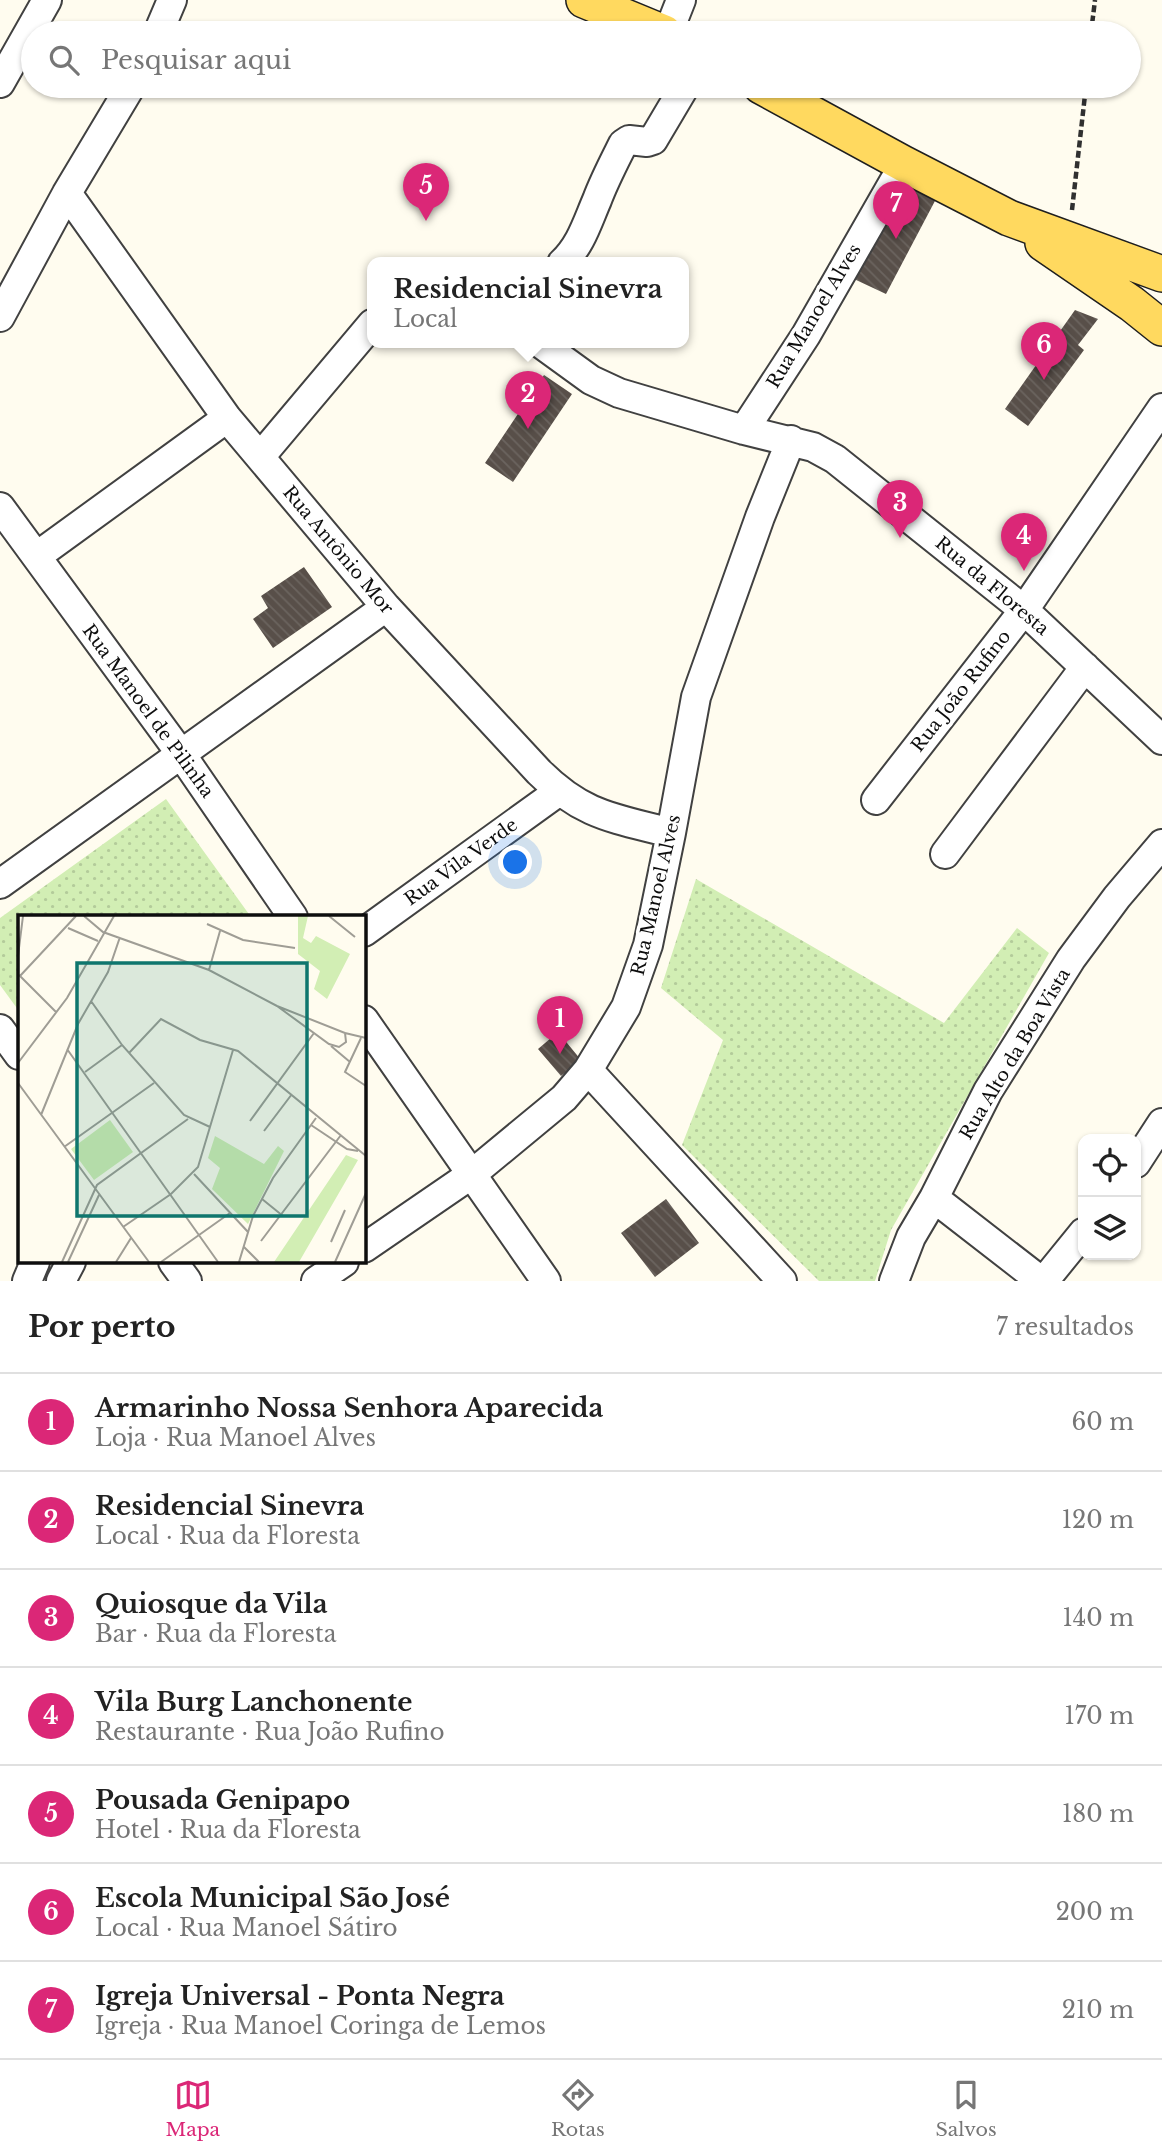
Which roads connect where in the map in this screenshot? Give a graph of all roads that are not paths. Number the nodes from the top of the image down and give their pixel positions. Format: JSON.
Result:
{"nodes":[{"id":1,"x":47,"y":0,"type":"edge"},
{"id":2,"x":172,"y":0,"type":"edge"},
{"id":3,"x":584,"y":0,"type":"edge"},
{"id":4,"x":681,"y":0,"type":"edge"},
{"id":5,"x":35,"y":21,"type":"edge"},
{"id":6,"x":163,"y":21,"type":"edge"},
{"id":7,"x":636,"y":21,"type":"edge"},
{"id":8,"x":671,"y":21,"type":"edge"},
{"id":9,"x":21,"y":46,"type":"edge"},
{"id":10,"x":0,"y":83,"type":"edge"},
{"id":11,"x":124,"y":98,"type":"edge"},
{"id":12,"x":678,"y":98,"type":"edge"},
{"id":13,"x":783,"y":98,"type":"edge"},
{"id":14,"x":904,"y":164,"type":"junction"},
{"id":15,"x":67,"y":193,"type":"junction"},
{"id":16,"x":1009,"y":218,"type":"junction"},
{"id":17,"x":568,"y":257,"type":"edge"},
{"id":18,"x":1162,"y":274,"type":"edge"},
{"id":19,"x":0,"y":317,"type":"edge"},
{"id":20,"x":1162,"y":328,"type":"edge"},
{"id":21,"x":367,"y":330,"type":"edge"},
{"id":22,"x":547,"y":348,"type":"edge"},
{"id":23,"x":1162,"y":408,"type":"edge"},
{"id":24,"x":227,"y":418,"type":"junction"},
{"id":25,"x":744,"y":430,"type":"junction"},
{"id":26,"x":791,"y":440,"type":"junction"},
{"id":27,"x":260,"y":457,"type":"junction"},
{"id":28,"x":0,"y":507,"type":"edge"},
{"id":29,"x":37,"y":556,"type":"junction"},
{"id":30,"x":386,"y":607,"type":"junction"},
{"id":31,"x":1024,"y":610,"type":"junction"},
{"id":32,"x":1085,"y":667,"type":"junction"},
{"id":33,"x":1162,"y":740,"type":"edge"},
{"id":34,"x":181,"y":754,"type":"junction"},
{"id":35,"x":558,"y":792,"type":"junction"},
{"id":36,"x":876,"y":800,"type":"dead end"},
{"id":37,"x":671,"y":833,"type":"junction"},
{"id":38,"x":1162,"y":844,"type":"edge"},
{"id":39,"x":945,"y":854,"type":"dead end"},
{"id":40,"x":0,"y":884,"type":"edge"},
{"id":41,"x":292,"y":915,"type":"edge"},
{"id":42,"x":366,"y":931,"type":"edge"},
{"id":43,"x":366,"y":1023,"type":"edge"},
{"id":44,"x":0,"y":1029,"type":"edge"},
{"id":45,"x":18,"y":1054,"type":"edge"},
{"id":46,"x":588,"y":1070,"type":"junction"},
{"id":47,"x":1162,"y":1123,"type":"edge"},
{"id":48,"x":1141,"y":1155,"type":"edge"},
{"id":49,"x":472,"y":1174,"type":"junction"},
{"id":50,"x":934,"y":1198,"type":"junction"},
{"id":51,"x":1078,"y":1239,"type":"edge"},
{"id":52,"x":366,"y":1247,"type":"edge"},
{"id":53,"x":34,"y":1264,"type":"edge"},
{"id":54,"x":70,"y":1264,"type":"edge"},
{"id":55,"x":174,"y":1264,"type":"edge"},
{"id":56,"x":341,"y":1264,"type":"edge"},
{"id":57,"x":769,"y":1277,"type":"edge"},
{"id":58,"x":27,"y":1281,"type":"edge"},
{"id":59,"x":61,"y":1281,"type":"edge"},
{"id":60,"x":187,"y":1281,"type":"edge"},
{"id":61,"x":316,"y":1281,"type":"edge"},
{"id":62,"x":546,"y":1281,"type":"edge"},
{"id":63,"x":894,"y":1281,"type":"edge"},
{"id":64,"x":1043,"y":1281,"type":"edge"}],
"edges":[{"from":1,"to":5,"type":"street"},
{"from":2,"to":6,"type":"street"},
{"from":3,"to":7,"type":"main road"},
{"from":4,"to":8,"type":"street"},
{"from":9,"to":10,"type":"street"},
{"from":11,"to":15,"type":"street"},
{"from":12,"to":17,"type":"street"},
{"from":13,"to":14,"type":"main road"},
{"from":14,"to":16,"type":"main road"},
{"from":14,"to":25,"type":"street","name":"Rua Manoel Alves"},
{"from":15,"to":19,"type":"street"},
{"from":15,"to":24,"type":"street","name":"Rua Antônio Mor"},
{"from":16,"to":18,"type":"main road"},
{"from":16,"to":20,"type":"main road"},
{"from":21,"to":27,"type":"street"},
{"from":22,"to":25,"type":"street","name":"Rua da Floresta"},
{"from":23,"to":31,"type":"street","name":"Rua João Rufino"},
{"from":24,"to":27,"type":"street","name":"Rua Antônio Mor"},
{"from":24,"to":29,"type":"street"},
{"from":25,"to":26,"type":"street","name":"Rua da Floresta"},
{"from":26,"to":31,"type":"street","name":"Rua da Floresta"},
{"from":26,"to":37,"type":"street","name":"Rua Manoel Alves"},
{"from":27,"to":30,"type":"street","name":"Rua Antônio Mor"},
{"from":28,"to":29,"type":"street","name":"Rua Manoel de Pilinha"},
{"from":29,"to":34,"type":"street","name":"Rua Manoel de Pilinha"},
{"from":30,"to":34,"type":"street"},
{"from":30,"to":35,"type":"street","name":"Rua Antônio Mor"},
{"from":31,"to":32,"type":"street","name":"Rua da Floresta"},
{"from":31,"to":36,"type":"street","name":"Rua João Rufino"},
{"from":32,"to":33,"type":"street","name":"Rua da Floresta"},
{"from":32,"to":39,"type":"street"},
{"from":34,"to":40,"type":"street"},
{"from":34,"to":41,"type":"street","name":"Rua Manoel de Pilinha"},
{"from":35,"to":37,"type":"street","name":"Rua Antônio Mor"},
{"from":35,"to":42,"type":"street","name":"Rua Vila Verde"},
{"from":37,"to":46,"type":"street","name":"Rua Manoel Alves"},
{"from":38,"to":50,"type":"street","name":"Rua Alto da Boa Vista"},
{"from":43,"to":49,"type":"street"},
{"from":44,"to":45,"type":"street"},
{"from":46,"to":49,"type":"street","name":"Rua Manoel Alves"},
{"from":46,"to":57,"type":"street"},
{"from":47,"to":48,"type":"street"},
{"from":49,"to":52,"type":"street","name":"Rua Manoel Alves"},
{"from":49,"to":62,"type":"street"},
{"from":50,"to":63,"type":"street","name":"Rua Alto da Boa Vista"},
{"from":50,"to":64,"type":"street"},
{"from":51,"to":64,"type":"street"},
{"from":53,"to":58,"type":"street"},
{"from":54,"to":59,"type":"street"},
{"from":55,"to":60,"type":"street"},
{"from":56,"to":61,"type":"street"}]}
